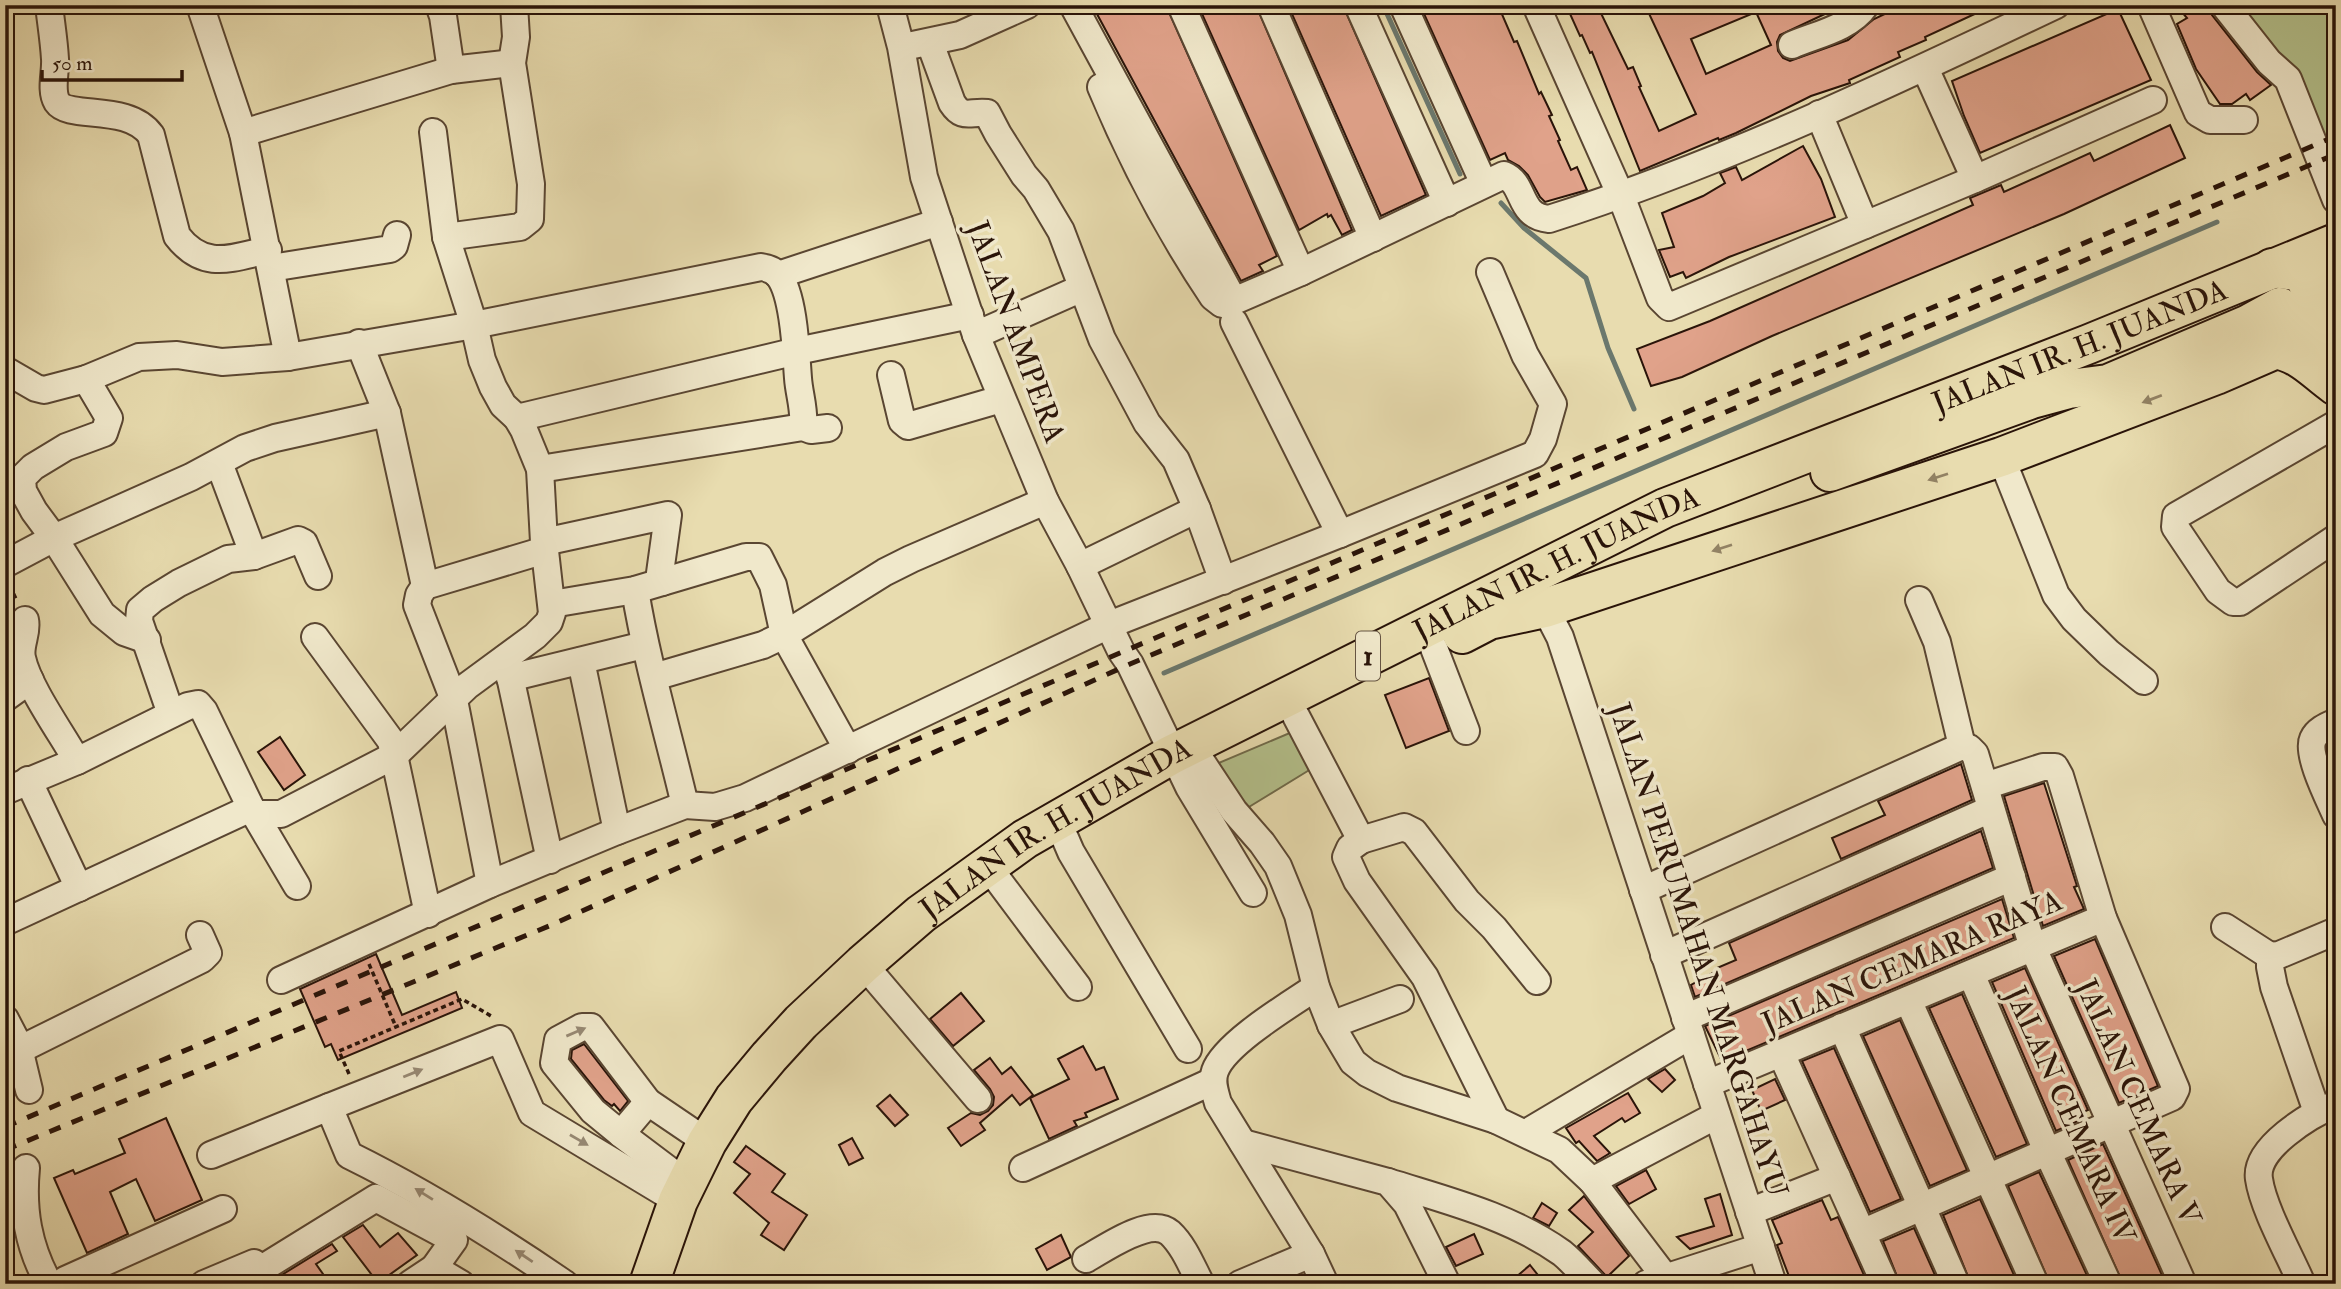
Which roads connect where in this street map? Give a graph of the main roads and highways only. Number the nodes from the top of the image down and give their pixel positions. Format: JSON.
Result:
{"nodes":[{"id":1,"x":2332,"y":241,"type":"edge"},
{"id":2,"x":2271,"y":291,"type":"junction"},
{"id":3,"x":2313,"y":340,"type":"edge"},
{"id":4,"x":2336,"y":386,"type":"edge"},
{"id":5,"x":1489,"y":620,"type":"junction"},
{"id":6,"x":1423,"y":641,"type":"junction"},
{"id":7,"x":1184,"y":763,"type":"junction"},
{"id":8,"x":686,"y":1198,"type":"junction"},
{"id":9,"x":649,"y":1284,"type":"edge"},
{"id":10,"x":668,"y":1284,"type":"edge"}],
"edges":[{"from":1,"to":2,"type":"highway","number":"1"},
{"from":1,"to":3,"type":"main road"},
{"from":2,"to":3,"type":"highway"},
{"from":2,"to":5,"type":"highway","number":"1"},
{"from":2,"to":6,"type":"highway","name":"JALAN IR. H. JUANDA","number":"1"},
{"from":3,"to":4,"type":"highway"},
{"from":3,"to":5,"type":"highway","name":"JALAN IR. H. JUANDA","number":"1","one_way":true},
{"from":5,"to":6,"type":"highway","name":"JALAN IR. H. JUANDA","number":"1"},
{"from":6,"to":7,"type":"highway","name":"JALAN IR. H. JUANDA","number":"1"},
{"from":6,"to":7,"type":"highway","name":"JALAN IR. H. JUANDA","number":"1"},
{"from":7,"to":8,"type":"highway","name":"JALAN IR. H. JUANDA","number":"1"},
{"from":7,"to":8,"type":"highway","name":"JALAN IR. H. JUANDA","number":"1"},
{"from":8,"to":9,"type":"highway","name":"JALAN IR. H. JUANDA","number":"1"},
{"from":8,"to":10,"type":"highway","name":"JALAN IR. H. JUANDA","number":"1"}]}
